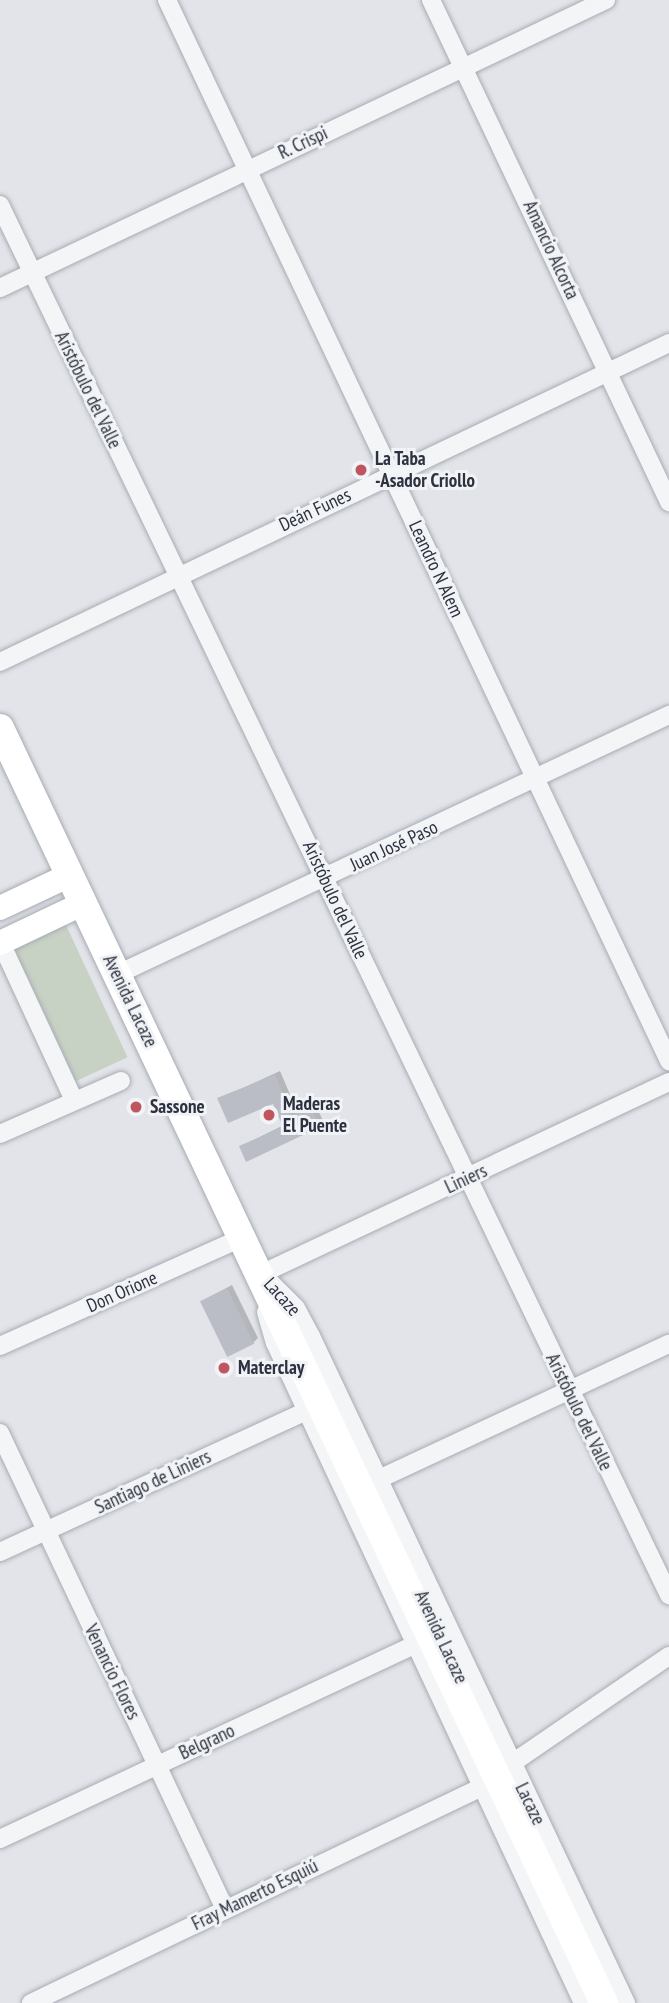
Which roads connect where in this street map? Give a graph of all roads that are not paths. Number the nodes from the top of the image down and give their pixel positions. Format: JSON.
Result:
{"nodes":[{"id":1,"x":167,"y":0,"type":"edge"},
{"id":2,"x":431,"y":0,"type":"edge"},
{"id":3,"x":606,"y":0,"type":"edge"},
{"id":4,"x":464,"y":67,"type":"junction"},
{"id":5,"x":248,"y":168,"type":"junction"},
{"id":6,"x":0,"y":205,"type":"edge"},
{"id":7,"x":31,"y":273,"type":"junction"},
{"id":8,"x":0,"y":288,"type":"edge"},
{"id":9,"x":669,"y":343,"type":"edge"},
{"id":10,"x":609,"y":372,"type":"junction"},
{"id":11,"x":391,"y":475,"type":"junction"},
{"id":12,"x":669,"y":502,"type":"edge"},
{"id":13,"x":177,"y":575,"type":"junction"},
{"id":14,"x":0,"y":662,"type":"edge"},
{"id":15,"x":669,"y":715,"type":"edge"},
{"id":16,"x":0,"y":728,"type":"edge"},
{"id":17,"x":535,"y":779,"type":"junction"},
{"id":18,"x":70,"y":875,"type":"junction"},
{"id":19,"x":325,"y":878,"type":"junction"},
{"id":20,"x":84,"y":903,"type":"junction"},
{"id":21,"x":0,"y":908,"type":"edge"},
{"id":22,"x":0,"y":943,"type":"edge"},
{"id":23,"x":118,"y":974,"type":"junction"},
{"id":24,"x":669,"y":1061,"type":"edge"},
{"id":25,"x":121,"y":1081,"type":"dead end"},
{"id":26,"x":669,"y":1082,"type":"edge"},
{"id":27,"x":74,"y":1100,"type":"junction"},
{"id":28,"x":0,"y":1134,"type":"edge"},
{"id":29,"x":467,"y":1179,"type":"junction"},
{"id":30,"x":244,"y":1237,"type":"junction"},
{"id":31,"x":261,"y":1273,"type":"junction"},
{"id":32,"x":669,"y":1344,"type":"edge"},
{"id":33,"x":0,"y":1346,"type":"edge"},
{"id":34,"x":568,"y":1390,"type":"junction"},
{"id":35,"x":306,"y":1411,"type":"junction"},
{"id":36,"x":0,"y":1433,"type":"edge"},
{"id":37,"x":369,"y":1483,"type":"junction"},
{"id":38,"x":44,"y":1532,"type":"junction"},
{"id":39,"x":0,"y":1552,"type":"edge"},
{"id":40,"x":669,"y":1595,"type":"edge"},
{"id":41,"x":414,"y":1645,"type":"junction"},
{"id":42,"x":669,"y":1656,"type":"edge"},
{"id":43,"x":511,"y":1764,"type":"junction"},
{"id":44,"x":158,"y":1766,"type":"junction"},
{"id":45,"x":480,"y":1788,"type":"junction"},
{"id":46,"x":0,"y":1839,"type":"edge"},
{"id":47,"x":225,"y":1909,"type":"junction"},
{"id":48,"x":31,"y":2003,"type":"edge"},
{"id":49,"x":583,"y":2003,"type":"edge"},
{"id":50,"x":604,"y":2003,"type":"edge"},
{"id":51,"x":614,"y":2003,"type":"edge"},
{"id":52,"x":626,"y":2003,"type":"edge"}],
"edges":[{"from":1,"to":5,"type":"street","name":"Leandro N Alem"},
{"from":2,"to":4,"type":"street","name":"Amancio Alcorta"},
{"from":3,"to":4,"type":"street","name":"R. Crispi"},
{"from":4,"to":5,"type":"street","name":"R. Crispi"},
{"from":4,"to":10,"type":"street","name":"Amancio Alcorta"},
{"from":5,"to":7,"type":"street","name":"R. Crispi"},
{"from":5,"to":11,"type":"street","name":"Leandro N Alem"},
{"from":6,"to":7,"type":"street","name":"Aristóbulo del Valle"},
{"from":7,"to":8,"type":"street","name":"R. Crispi"},
{"from":7,"to":13,"type":"street","name":"Aristóbulo del Valle"},
{"from":9,"to":10,"type":"street","name":"Deán Funes"},
{"from":10,"to":11,"type":"street","name":"Deán Funes"},
{"from":10,"to":12,"type":"street","name":"Amancio Alcorta"},
{"from":11,"to":13,"type":"street","name":"Deán Funes"},
{"from":11,"to":17,"type":"street","name":"Leandro N Alem"},
{"from":13,"to":14,"type":"street","name":"Deán Funes"},
{"from":13,"to":19,"type":"street","name":"Aristóbulo del Valle"},
{"from":15,"to":17,"type":"street","name":"Juan José Paso"},
{"from":16,"to":18,"type":"main road","name":"Avenida Lacaze"},
{"from":17,"to":19,"type":"street","name":"Juan José Paso"},
{"from":17,"to":24,"type":"street","name":"Leandro N Alem"},
{"from":18,"to":20,"type":"main road","name":"Avenida Lacaze"},
{"from":18,"to":21,"type":"main road"},
{"from":19,"to":23,"type":"street","name":"Juan José Paso"},
{"from":19,"to":29,"type":"street","name":"Aristóbulo del Valle"},
{"from":20,"to":22,"type":"main road"},
{"from":20,"to":23,"type":"main road","name":"Avenida Lacaze"},
{"from":22,"to":27,"type":"street"},
{"from":23,"to":30,"type":"main road","name":"Avenida Lacaze"},
{"from":25,"to":27,"type":"street"},
{"from":26,"to":29,"type":"street","name":"Liniers"},
{"from":27,"to":28,"type":"street"},
{"from":29,"to":31,"type":"street","name":"Liniers"},
{"from":29,"to":34,"type":"street","name":"Aristóbulo del Valle"},
{"from":30,"to":31,"type":"main road","name":"Avenida Lacaze"},
{"from":30,"to":33,"type":"street","name":"Don Orione"},
{"from":31,"to":35,"type":"street","name":"Lacaze"},
{"from":31,"to":37,"type":"main road","name":"Avenida Lacaze"},
{"from":32,"to":34,"type":"street"},
{"from":34,"to":37,"type":"street"},
{"from":34,"to":40,"type":"street","name":"Aristóbulo del Valle"},
{"from":35,"to":38,"type":"street","name":"Santiago de Liniers"},
{"from":35,"to":41,"type":"street","name":"Lacaze"},
{"from":36,"to":38,"type":"street","name":"Venancio Flores"},
{"from":37,"to":43,"type":"street","name":"Lacaze"},
{"from":37,"to":50,"type":"main road","name":"Avenida Lacaze"},
{"from":37,"to":51,"type":"main road","name":"Avenida Lacaze"},
{"from":38,"to":39,"type":"street","name":"Santiago de Liniers"},
{"from":38,"to":44,"type":"street","name":"Venancio Flores"},
{"from":41,"to":44,"type":"street","name":"Belgrano"},
{"from":41,"to":45,"type":"street","name":"Lacaze"},
{"from":42,"to":43,"type":"street"},
{"from":43,"to":52,"type":"street","name":"Lacaze"},
{"from":44,"to":46,"type":"street","name":"Belgrano"},
{"from":44,"to":47,"type":"street","name":"Venancio Flores"},
{"from":45,"to":47,"type":"street","name":"Fray Mamerto Esquiú"},
{"from":45,"to":49,"type":"street","name":"Lacaze"},
{"from":47,"to":48,"type":"street","name":"Fray Mamerto Esquiú"}]}
